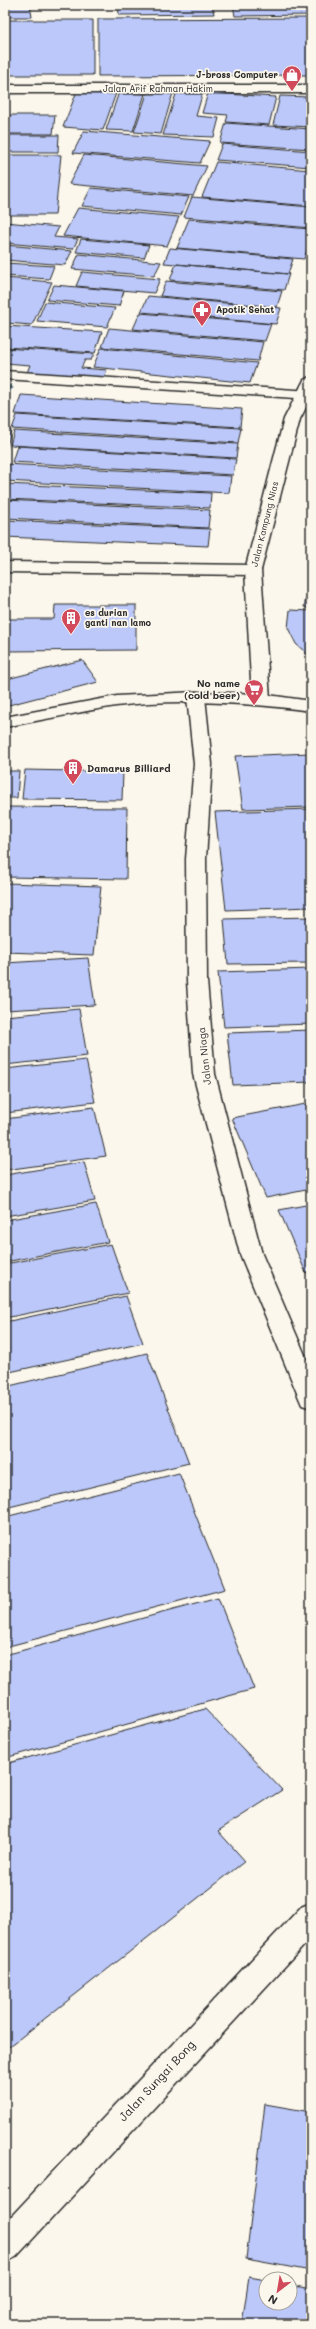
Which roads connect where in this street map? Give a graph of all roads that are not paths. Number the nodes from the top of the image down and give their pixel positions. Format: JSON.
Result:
{"nodes":[{"id":1,"x":5,"y":89,"type":"edge"},
{"id":2,"x":311,"y":89,"type":"edge"},
{"id":3,"x":5,"y":375,"type":"edge"},
{"id":4,"x":311,"y":380,"type":"edge"},
{"id":5,"x":308,"y":395,"type":"edge"},
{"id":6,"x":5,"y":567,"type":"edge"},
{"id":7,"x":253,"y":570,"type":"junction"},
{"id":8,"x":196,"y":697,"type":"junction"},
{"id":9,"x":261,"y":699,"type":"junction"},
{"id":10,"x":311,"y":706,"type":"edge"},
{"id":11,"x":5,"y":722,"type":"edge"},
{"id":12,"x":311,"y":1398,"type":"edge"},
{"id":13,"x":311,"y":1917,"type":"edge"},
{"id":14,"x":5,"y":2246,"type":"edge"}],
"edges":[{"from":1,"to":2,"type":"main road","name":"Jalan Arif Rahman Hakim"},
{"from":3,"to":5,"type":"main road"},
{"from":4,"to":5,"type":"main road","name":"Jalan Kampung Nias"},
{"from":5,"to":7,"type":"main road","name":"Jalan Kampung Nias"},
{"from":6,"to":7,"type":"main road"},
{"from":7,"to":9,"type":"main road","name":"Jalan Kampung Nias"},
{"from":8,"to":9,"type":"main road"},
{"from":8,"to":11,"type":"main road"},
{"from":8,"to":12,"type":"main road","name":"Jalan Niaga"},
{"from":9,"to":10,"type":"main road"},
{"from":13,"to":14,"type":"main road","name":"Jalan Sungai Bong"}]}
